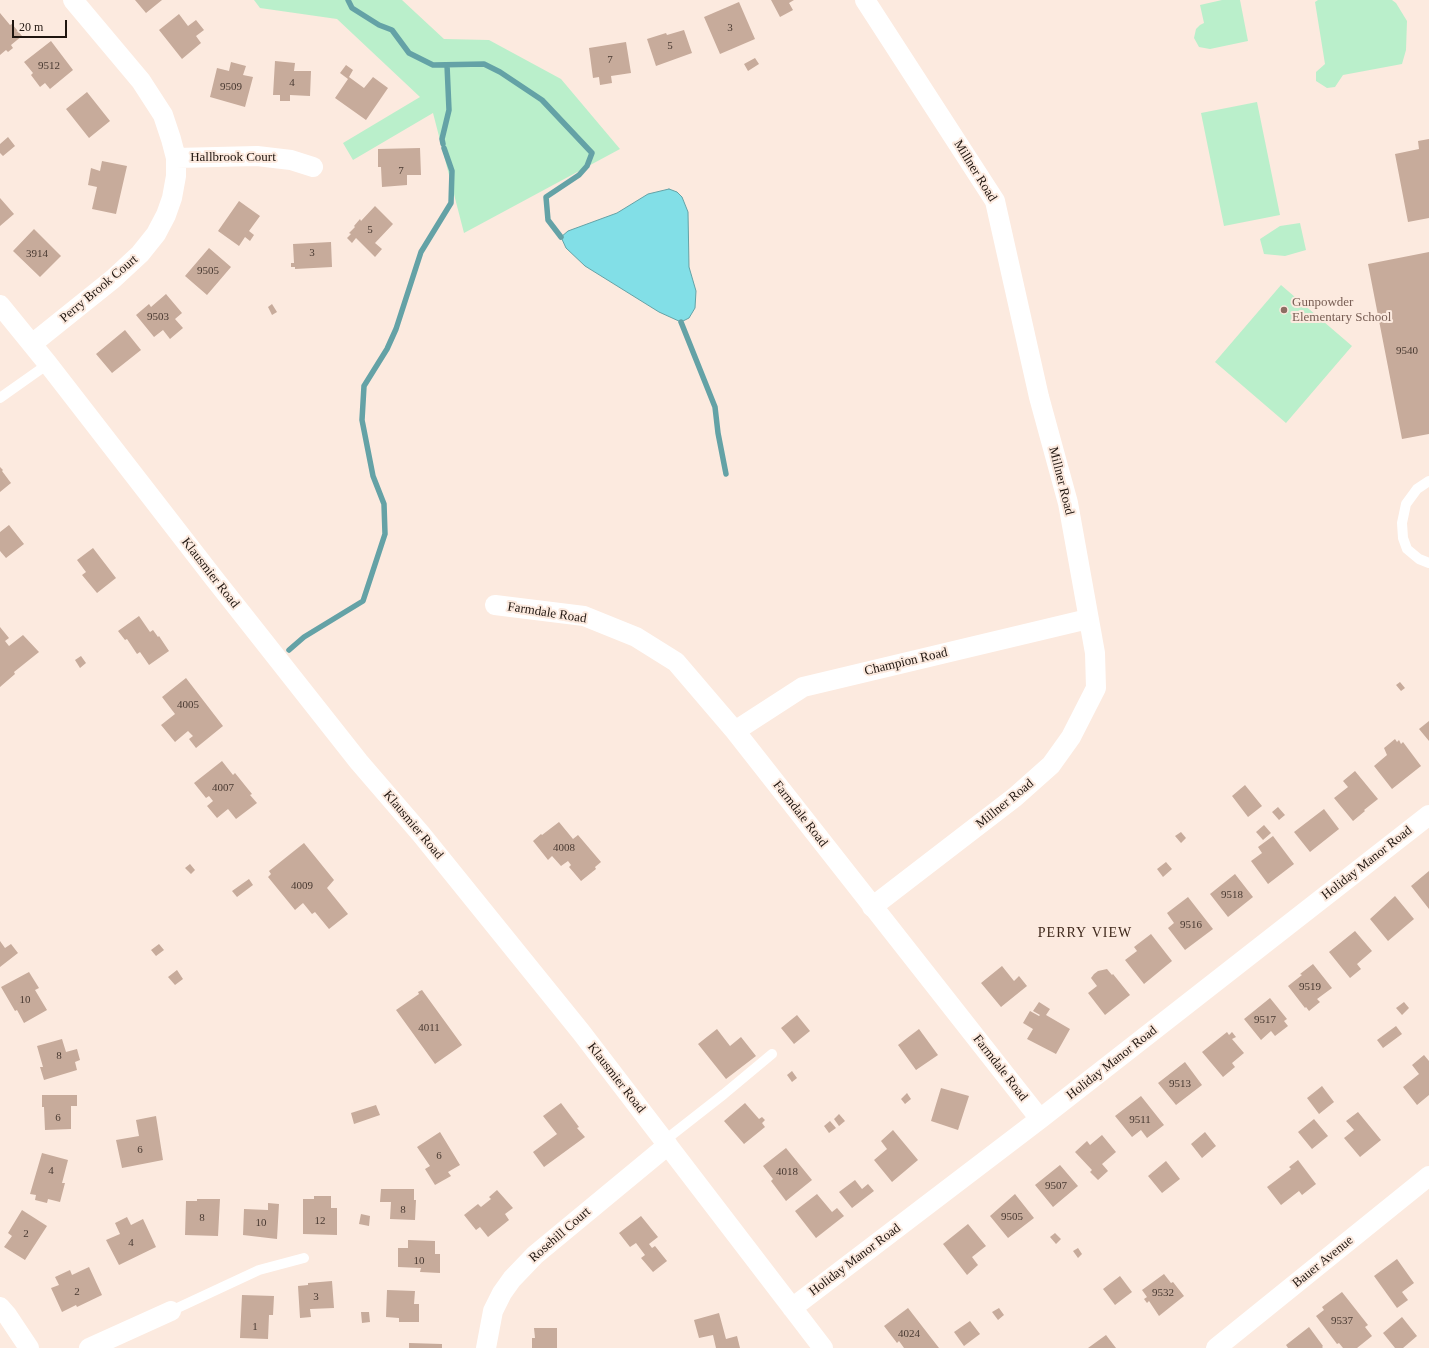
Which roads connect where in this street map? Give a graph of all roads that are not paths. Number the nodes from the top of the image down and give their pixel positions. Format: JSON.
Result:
{"nodes":[{"id":1,"x":73,"y":0,"type":"edge"},
{"id":2,"x":865,"y":0,"type":"edge"},
{"id":3,"x":176,"y":158,"type":"junction"},
{"id":4,"x":312,"y":167,"type":"dead end"},
{"id":5,"x":0,"y":305,"type":"edge"},
{"id":6,"x":32,"y":344,"type":"junction"},
{"id":7,"x":48,"y":364,"type":"junction"},
{"id":8,"x":0,"y":398,"type":"edge"},
{"id":9,"x":1429,"y":481,"type":"edge"},
{"id":10,"x":1429,"y":563,"type":"edge"},
{"id":11,"x":495,"y":605,"type":"dead end"},
{"id":12,"x":1088,"y":618,"type":"junction"},
{"id":13,"x":735,"y":731,"type":"junction"},
{"id":14,"x":1429,"y":815,"type":"edge"},
{"id":15,"x":872,"y":907,"type":"junction"},
{"id":16,"x":772,"y":1054,"type":"dead end"},
{"id":17,"x":1040,"y":1119,"type":"junction"},
{"id":18,"x":666,"y":1143,"type":"junction"},
{"id":19,"x":1429,"y":1176,"type":"edge"},
{"id":20,"x":304,"y":1258,"type":"dead end"},
{"id":21,"x":0,"y":1307,"type":"edge"},
{"id":22,"x":792,"y":1308,"type":"junction"},
{"id":23,"x":171,"y":1310,"type":"joint"},
{"id":24,"x":29,"y":1348,"type":"edge"},
{"id":25,"x":89,"y":1348,"type":"edge"},
{"id":26,"x":486,"y":1348,"type":"edge"},
{"id":27,"x":823,"y":1348,"type":"edge"},
{"id":28,"x":1216,"y":1348,"type":"edge"}],
"edges":[{"from":1,"to":3,"type":"street","name":"Perry Brook Court"},
{"from":2,"to":12,"type":"street","name":"Millner Road"},
{"from":3,"to":4,"type":"street","name":"Hallbrook Court"},
{"from":3,"to":6,"type":"street","name":"Perry Brook Court"},
{"from":5,"to":6,"type":"street","name":"Klausmier Road"},
{"from":6,"to":7,"type":"street","name":"Klausmier Road"},
{"from":7,"to":8,"type":"lane"},
{"from":7,"to":18,"type":"street","name":"Klausmier Road"},
{"from":9,"to":10,"type":"lane"},
{"from":11,"to":13,"type":"street","name":"Farmdale Road"},
{"from":12,"to":13,"type":"street","name":"Champion Road"},
{"from":12,"to":15,"type":"street","name":"Millner Road"},
{"from":13,"to":15,"type":"street","name":"Farmdale Road"},
{"from":14,"to":17,"type":"street","name":"Holiday Manor Road"},
{"from":15,"to":17,"type":"street","name":"Farmdale Road"},
{"from":16,"to":18,"type":"lane"},
{"from":17,"to":22,"type":"street","name":"Holiday Manor Road"},
{"from":18,"to":22,"type":"street","name":"Klausmier Road"},
{"from":18,"to":26,"type":"street","name":"Rosehill Court"},
{"from":19,"to":28,"type":"street","name":"Bauer Avenue"},
{"from":20,"to":23,"type":"lane"},
{"from":21,"to":24,"type":"street"},
{"from":22,"to":27,"type":"street","name":"Klausmier Road"},
{"from":23,"to":25,"type":"street"}]}
